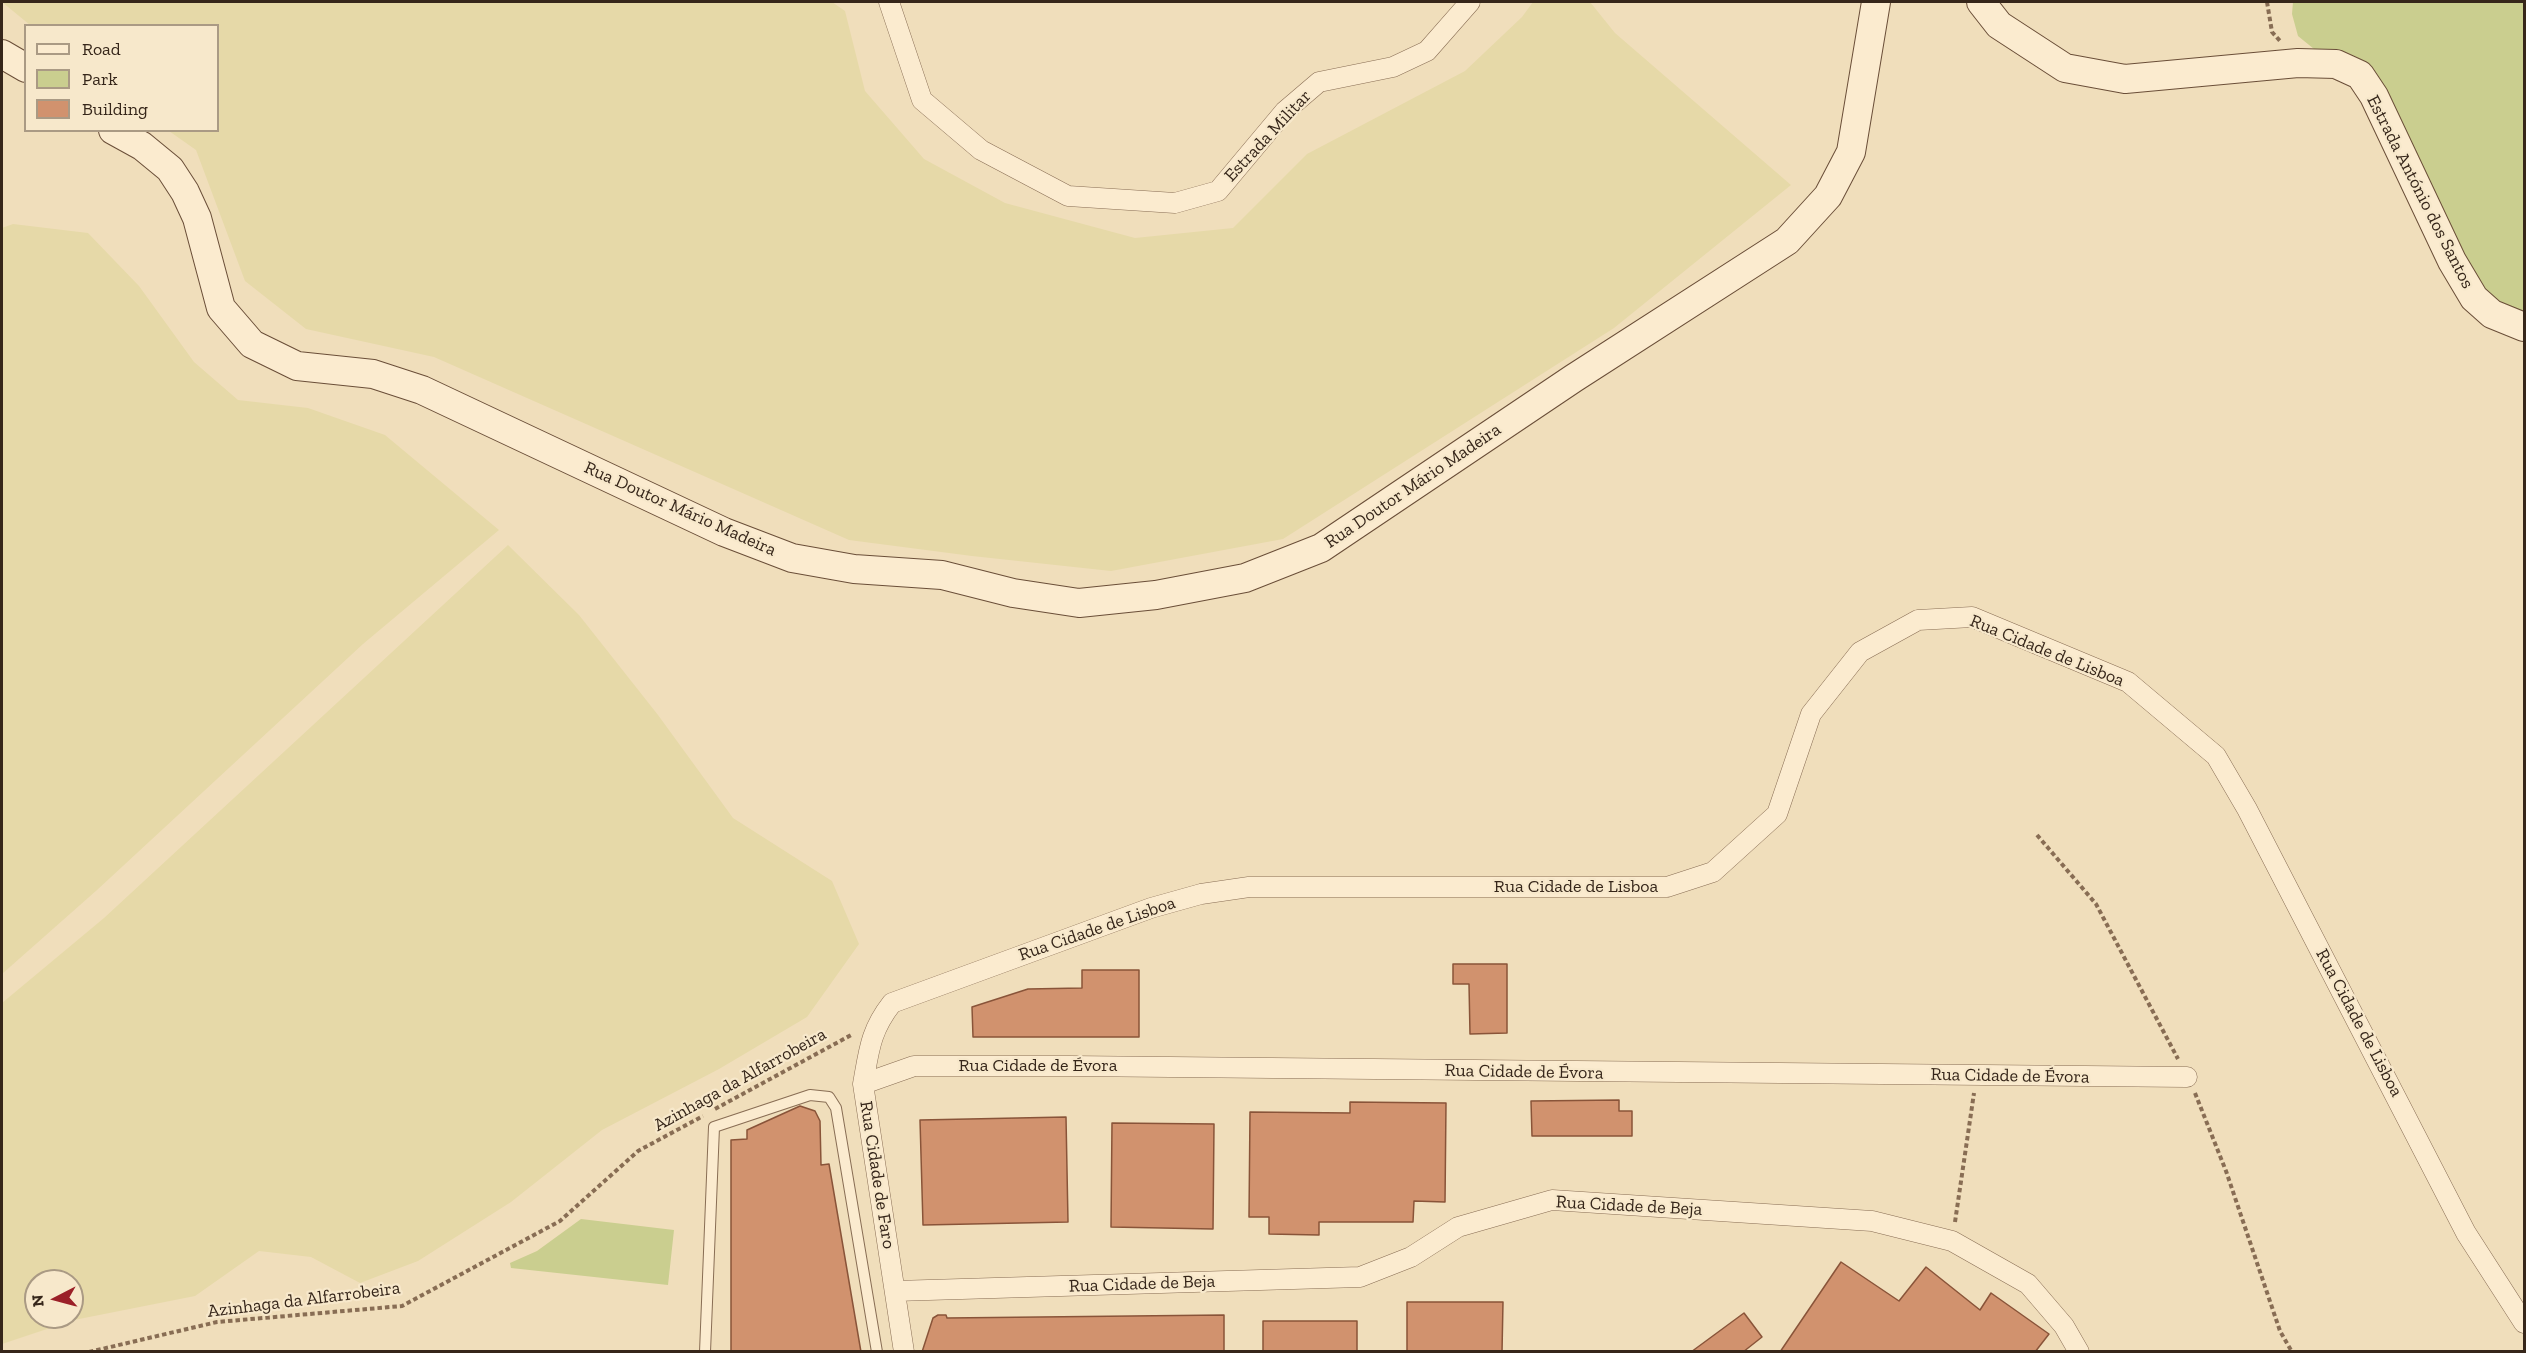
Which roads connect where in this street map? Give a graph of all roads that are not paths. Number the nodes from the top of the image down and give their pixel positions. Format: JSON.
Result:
{"nodes":[{"id":1,"x":889,"y":2,"type":"edge"},
{"id":2,"x":1470,"y":2,"type":"edge"},
{"id":3,"x":1875,"y":2,"type":"edge"},
{"id":4,"x":1981,"y":2,"type":"edge"},
{"id":5,"x":2,"y":54,"type":"edge"},
{"id":6,"x":24,"y":67,"type":"edge"},
{"id":7,"x":117,"y":132,"type":"edge"},
{"id":8,"x":2524,"y":327,"type":"edge"},
{"id":9,"x":892,"y":1003,"type":"joint"},
{"id":10,"x":2187,"y":1077,"type":"dead end"},
{"id":11,"x":863,"y":1084,"type":"junction"},
{"id":12,"x":895,"y":1291,"type":"junction"},
{"id":13,"x":2524,"y":1323,"type":"edge"},
{"id":14,"x":705,"y":1352,"type":"edge"},
{"id":15,"x":877,"y":1352,"type":"edge"},
{"id":16,"x":904,"y":1352,"type":"edge"},
{"id":17,"x":2079,"y":1352,"type":"edge"}],
"edges":[{"from":1,"to":2,"type":"street","name":"Estrada Militar"},
{"from":3,"to":7,"type":"main road","name":"Rua Doutor Mário Madeira"},
{"from":4,"to":8,"type":"main road","name":"Estrada António dos Santos"},
{"from":5,"to":6,"type":"main road"},
{"from":9,"to":11,"type":"street","name":"Rua Cidade de Faro"},
{"from":9,"to":13,"type":"street","name":"Rua Cidade de Lisboa"},
{"from":10,"to":11,"type":"street","name":"Rua Cidade de Évora"},
{"from":11,"to":12,"type":"street","name":"Rua Cidade de Faro"},
{"from":12,"to":16,"type":"street","name":"Rua Cidade de Faro"},
{"from":12,"to":17,"type":"street","name":"Rua Cidade de Beja"},
{"from":14,"to":15,"type":"lane"}]}
